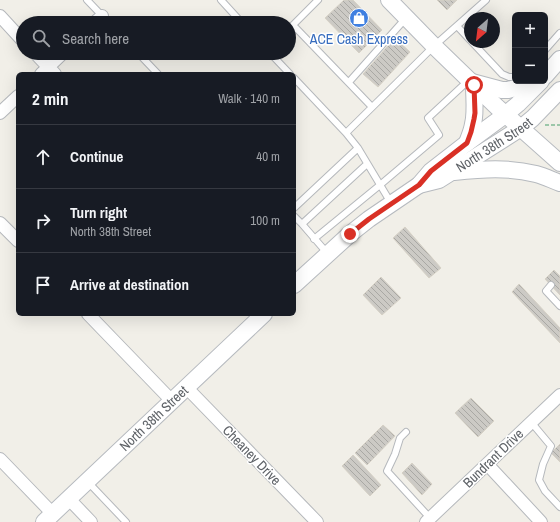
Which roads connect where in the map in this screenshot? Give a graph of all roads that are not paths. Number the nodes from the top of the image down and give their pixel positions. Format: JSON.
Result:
{"nodes":[{"id":1,"x":87,"y":0,"type":"edge"},
{"id":2,"x":221,"y":0,"type":"edge"},
{"id":3,"x":318,"y":0,"type":"edge"},
{"id":4,"x":389,"y":0,"type":"edge"},
{"id":5,"x":486,"y":0,"type":"edge"},
{"id":6,"x":0,"y":16,"type":"edge"},
{"id":7,"x":98,"y":16,"type":"edge"},
{"id":8,"x":236,"y":16,"type":"edge"},
{"id":9,"x":406,"y":18,"type":"junction"},
{"id":10,"x":296,"y":22,"type":"edge"},
{"id":11,"x":457,"y":26,"type":"junction"},
{"id":12,"x":296,"y":32,"type":"edge"},
{"id":13,"x":16,"y":33,"type":"edge"},
{"id":14,"x":560,"y":33,"type":"edge"},
{"id":15,"x":464,"y":34,"type":"edge"},
{"id":16,"x":434,"y":46,"type":"junction"},
{"id":17,"x":478,"y":48,"type":"edge"},
{"id":18,"x":547,"y":48,"type":"edge"},
{"id":19,"x":40,"y":60,"type":"edge"},
{"id":20,"x":57,"y":60,"type":"edge"},
{"id":21,"x":145,"y":60,"type":"edge"},
{"id":22,"x":277,"y":60,"type":"edge"},
{"id":23,"x":560,"y":60,"type":"edge"},
{"id":24,"x":48,"y":72,"type":"edge"},
{"id":25,"x":156,"y":72,"type":"edge"},
{"id":26,"x":288,"y":72,"type":"edge"},
{"id":27,"x":548,"y":73,"type":"edge"},
{"id":28,"x":512,"y":77,"type":"edge"},
{"id":29,"x":296,"y":80,"type":"edge"},
{"id":30,"x":349,"y":82,"type":"junction"},
{"id":31,"x":471,"y":82,"type":"junction"},
{"id":32,"x":529,"y":84,"type":"edge"},
{"id":33,"x":537,"y":84,"type":"edge"},
{"id":34,"x":560,"y":90,"type":"edge"},
{"id":35,"x":16,"y":98,"type":"edge"},
{"id":36,"x":372,"y":107,"type":"junction"},
{"id":37,"x":0,"y":113,"type":"edge"},
{"id":38,"x":505,"y":115,"type":"junction"},
{"id":39,"x":521,"y":128,"type":"junction"},
{"id":40,"x":346,"y":133,"type":"junction"},
{"id":41,"x":467,"y":143,"type":"junction"},
{"id":42,"x":358,"y":148,"type":"junction"},
{"id":43,"x":560,"y":163,"type":"edge"},
{"id":44,"x":367,"y":164,"type":"junction"},
{"id":45,"x":453,"y":172,"type":"junction"},
{"id":46,"x":560,"y":183,"type":"edge"},
{"id":47,"x":380,"y":185,"type":"junction"},
{"id":48,"x":419,"y":185,"type":"junction"},
{"id":49,"x":391,"y":204,"type":"junction"},
{"id":50,"x":296,"y":206,"type":"edge"},
{"id":51,"x":296,"y":218,"type":"edge"},
{"id":52,"x":0,"y":223,"type":"edge"},
{"id":53,"x":302,"y":224,"type":"junction"},
{"id":54,"x":16,"y":239,"type":"edge"},
{"id":55,"x":314,"y":239,"type":"junction"},
{"id":56,"x":328,"y":254,"type":"junction"},
{"id":57,"x":296,"y":284,"type":"edge"},
{"id":58,"x":551,"y":285,"type":"dead end"},
{"id":59,"x":560,"y":306,"type":"edge"},
{"id":60,"x":90,"y":316,"type":"edge"},
{"id":61,"x":262,"y":316,"type":"edge"},
{"id":62,"x":186,"y":387,"type":"junction"},
{"id":63,"x":560,"y":395,"type":"edge"},
{"id":64,"x":172,"y":401,"type":"junction"},
{"id":65,"x":531,"y":422,"type":"junction"},
{"id":66,"x":406,"y":432,"type":"dead end"},
{"id":67,"x":0,"y":459,"type":"edge"},
{"id":68,"x":487,"y":464,"type":"junction"},
{"id":69,"x":87,"y":481,"type":"junction"},
{"id":70,"x":69,"y":499,"type":"junction"},
{"id":71,"x":560,"y":507,"type":"edge"},
{"id":72,"x":48,"y":518,"type":"edge"},
{"id":73,"x":428,"y":520,"type":"edge"},
{"id":74,"x":91,"y":522,"type":"edge"},
{"id":75,"x":126,"y":522,"type":"edge"},
{"id":76,"x":317,"y":522,"type":"edge"},
{"id":77,"x":541,"y":522,"type":"edge"}],
"edges":[{"from":1,"to":7,"type":"lane"},
{"from":2,"to":8,"type":"lane"},
{"from":3,"to":10,"type":"lane"},
{"from":4,"to":9,"type":"street"},
{"from":5,"to":11,"type":"lane"},
{"from":6,"to":13,"type":"street"},
{"from":9,"to":16,"type":"street"},
{"from":9,"to":30,"type":"lane"},
{"from":11,"to":15,"type":"lane"},
{"from":11,"to":16,"type":"lane"},
{"from":12,"to":30,"type":"lane"},
{"from":14,"to":18,"type":"lane"},
{"from":16,"to":31,"type":"street"},
{"from":16,"to":36,"type":"lane"},
{"from":17,"to":28,"type":"lane"},
{"from":19,"to":24,"type":"street"},
{"from":20,"to":24,"type":"street"},
{"from":21,"to":25,"type":"lane"},
{"from":22,"to":26,"type":"lane"},
{"from":23,"to":27,"type":"street"},
{"from":29,"to":40,"type":"lane"},
{"from":30,"to":36,"type":"lane"},
{"from":31,"to":32,"type":"street"},
{"from":31,"to":38,"type":"street"},
{"from":31,"to":41,"type":"street"},
{"from":31,"to":47,"type":"lane"},
{"from":33,"to":38,"type":"street","name":"North 38th Street"},
{"from":34,"to":39,"type":"street","name":"North 38th Street"},
{"from":35,"to":37,"type":"street"},
{"from":36,"to":40,"type":"lane"},
{"from":38,"to":39,"type":"street"},
{"from":38,"to":41,"type":"street","name":"North 38th Street"},
{"from":39,"to":43,"type":"street"},
{"from":39,"to":45,"type":"street","name":"North 38th Street"},
{"from":40,"to":42,"type":"lane"},
{"from":41,"to":48,"type":"street","name":"North 38th Street"},
{"from":42,"to":44,"type":"lane"},
{"from":42,"to":50,"type":"lane"},
{"from":44,"to":47,"type":"lane"},
{"from":44,"to":53,"type":"lane"},
{"from":45,"to":46,"type":"street"},
{"from":45,"to":48,"type":"street","name":"North 38th Street"},
{"from":47,"to":49,"type":"lane"},
{"from":47,"to":55,"type":"lane"},
{"from":48,"to":49,"type":"street","name":"North 38th Street"},
{"from":49,"to":56,"type":"street","name":"North 38th Street"},
{"from":51,"to":53,"type":"lane"},
{"from":52,"to":54,"type":"street"},
{"from":53,"to":55,"type":"lane"},
{"from":55,"to":56,"type":"lane"},
{"from":56,"to":57,"type":"street","name":"North 38th Street"},
{"from":58,"to":59,"type":"lane"},
{"from":60,"to":64,"type":"street"},
{"from":61,"to":62,"type":"street","name":"North 38th Street"},
{"from":62,"to":64,"type":"street","name":"North 38th Street"},
{"from":62,"to":76,"type":"street","name":"Cheaney Drive"},
{"from":63,"to":65,"type":"street","name":"Bundrant Drive"},
{"from":64,"to":69,"type":"street","name":"North 38th Street"},
{"from":65,"to":68,"type":"street","name":"Bundrant Drive"},
{"from":65,"to":71,"type":"lane"},
{"from":66,"to":73,"type":"lane"},
{"from":67,"to":72,"type":"street"},
{"from":68,"to":73,"type":"street","name":"Bundrant Drive"},
{"from":68,"to":77,"type":"street"},
{"from":69,"to":70,"type":"street","name":"North 38th Street"},
{"from":69,"to":75,"type":"lane"},
{"from":70,"to":72,"type":"street","name":"North 38th Street"},
{"from":70,"to":74,"type":"street"}]}
